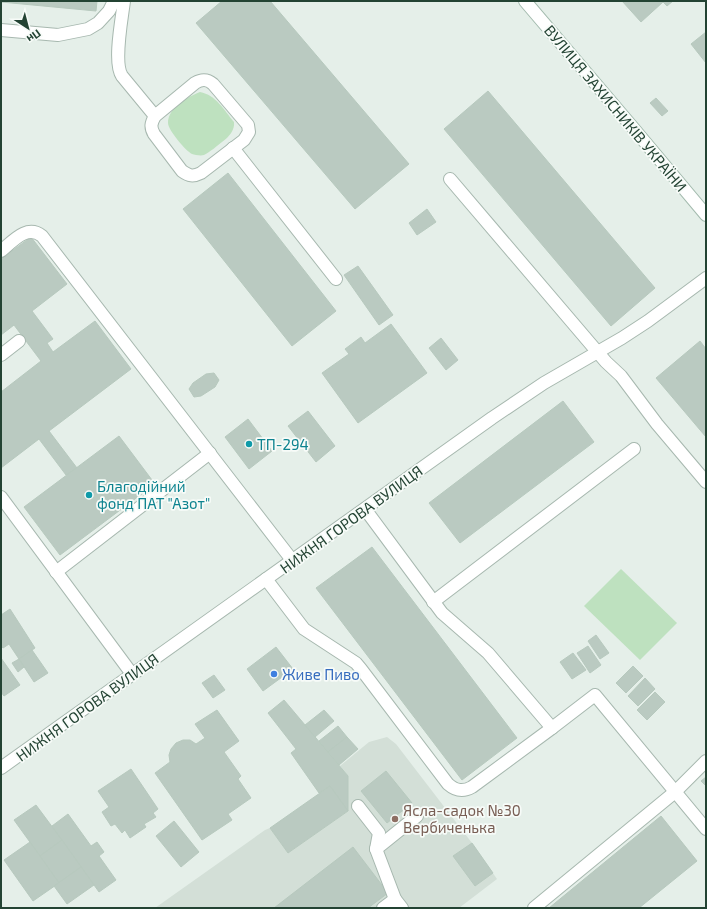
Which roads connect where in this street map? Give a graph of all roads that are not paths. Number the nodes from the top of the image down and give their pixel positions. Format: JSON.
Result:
{"nodes":[{"id":1,"x":114,"y":1,"type":"edge"},
{"id":2,"x":124,"y":1,"type":"edge"},
{"id":3,"x":525,"y":1,"type":"edge"},
{"id":4,"x":1,"y":30,"type":"edge"},
{"id":5,"x":155,"y":116,"type":"junction"},
{"id":6,"x":233,"y":148,"type":"junction"},
{"id":7,"x":450,"y":179,"type":"dead end"},
{"id":8,"x":706,"y":215,"type":"edge"},
{"id":9,"x":1,"y":251,"type":"edge"},
{"id":10,"x":706,"y":278,"type":"edge"},
{"id":11,"x":336,"y":279,"type":"dead end"},
{"id":12,"x":19,"y":341,"type":"dead end"},
{"id":13,"x":597,"y":352,"type":"junction"},
{"id":14,"x":1,"y":355,"type":"edge"},
{"id":15,"x":634,"y":449,"type":"dead end"},
{"id":16,"x":210,"y":453,"type":"junction"},
{"id":17,"x":706,"y":482,"type":"edge"},
{"id":18,"x":1,"y":497,"type":"edge"},
{"id":19,"x":365,"y":509,"type":"junction"},
{"id":20,"x":292,"y":560,"type":"junction"},
{"id":21,"x":56,"y":572,"type":"junction"},
{"id":22,"x":266,"y":579,"type":"junction"},
{"id":23,"x":433,"y":602,"type":"junction"},
{"id":24,"x":132,"y":674,"type":"junction"},
{"id":25,"x":552,"y":728,"type":"junction"},
{"id":26,"x":706,"y":761,"type":"edge"},
{"id":27,"x":1,"y":768,"type":"edge"},
{"id":28,"x":675,"y":792,"type":"junction"},
{"id":29,"x":358,"y":806,"type":"dead end"},
{"id":30,"x":417,"y":816,"type":"dead end"},
{"id":31,"x":706,"y":829,"type":"edge"},
{"id":32,"x":376,"y":849,"type":"junction"},
{"id":33,"x":398,"y":903,"type":"edge"},
{"id":34,"x":382,"y":908,"type":"edge"},
{"id":35,"x":534,"y":908,"type":"edge"}],
"edges":[{"from":1,"to":4,"type":"street"},
{"from":2,"to":5,"type":"street"},
{"from":3,"to":8,"type":"street","name":"ВУЛИЦЯ ЗАХИСНИКІВ УКРАЇНИ"},
{"from":5,"to":6,"type":"street"},
{"from":5,"to":6,"type":"street"},
{"from":6,"to":11,"type":"street"},
{"from":7,"to":13,"type":"street"},
{"from":9,"to":16,"type":"street"},
{"from":10,"to":13,"type":"street","name":"НИЖНЯ ГОРОВА ВУЛИЦЯ"},
{"from":12,"to":14,"type":"street"},
{"from":13,"to":17,"type":"street"},
{"from":13,"to":19,"type":"street","name":"НИЖНЯ ГОРОВА ВУЛИЦЯ"},
{"from":15,"to":23,"type":"street"},
{"from":16,"to":20,"type":"street"},
{"from":16,"to":21,"type":"street"},
{"from":18,"to":21,"type":"street"},
{"from":19,"to":20,"type":"street","name":"НИЖНЯ ГОРОВА ВУЛИЦЯ"},
{"from":19,"to":23,"type":"street"},
{"from":20,"to":22,"type":"street","name":"НИЖНЯ ГОРОВА ВУЛИЦЯ"},
{"from":21,"to":24,"type":"street"},
{"from":22,"to":24,"type":"street","name":"НИЖНЯ ГОРОВА ВУЛИЦЯ"},
{"from":22,"to":25,"type":"street"},
{"from":23,"to":25,"type":"street"},
{"from":24,"to":27,"type":"street","name":"НИЖНЯ ГОРОВА ВУЛИЦЯ"},
{"from":25,"to":28,"type":"street"},
{"from":26,"to":28,"type":"street"},
{"from":28,"to":31,"type":"street"},
{"from":28,"to":35,"type":"street"},
{"from":29,"to":32,"type":"street"},
{"from":30,"to":32,"type":"street"},
{"from":32,"to":33,"type":"street"},
{"from":33,"to":34,"type":"street"}]}
